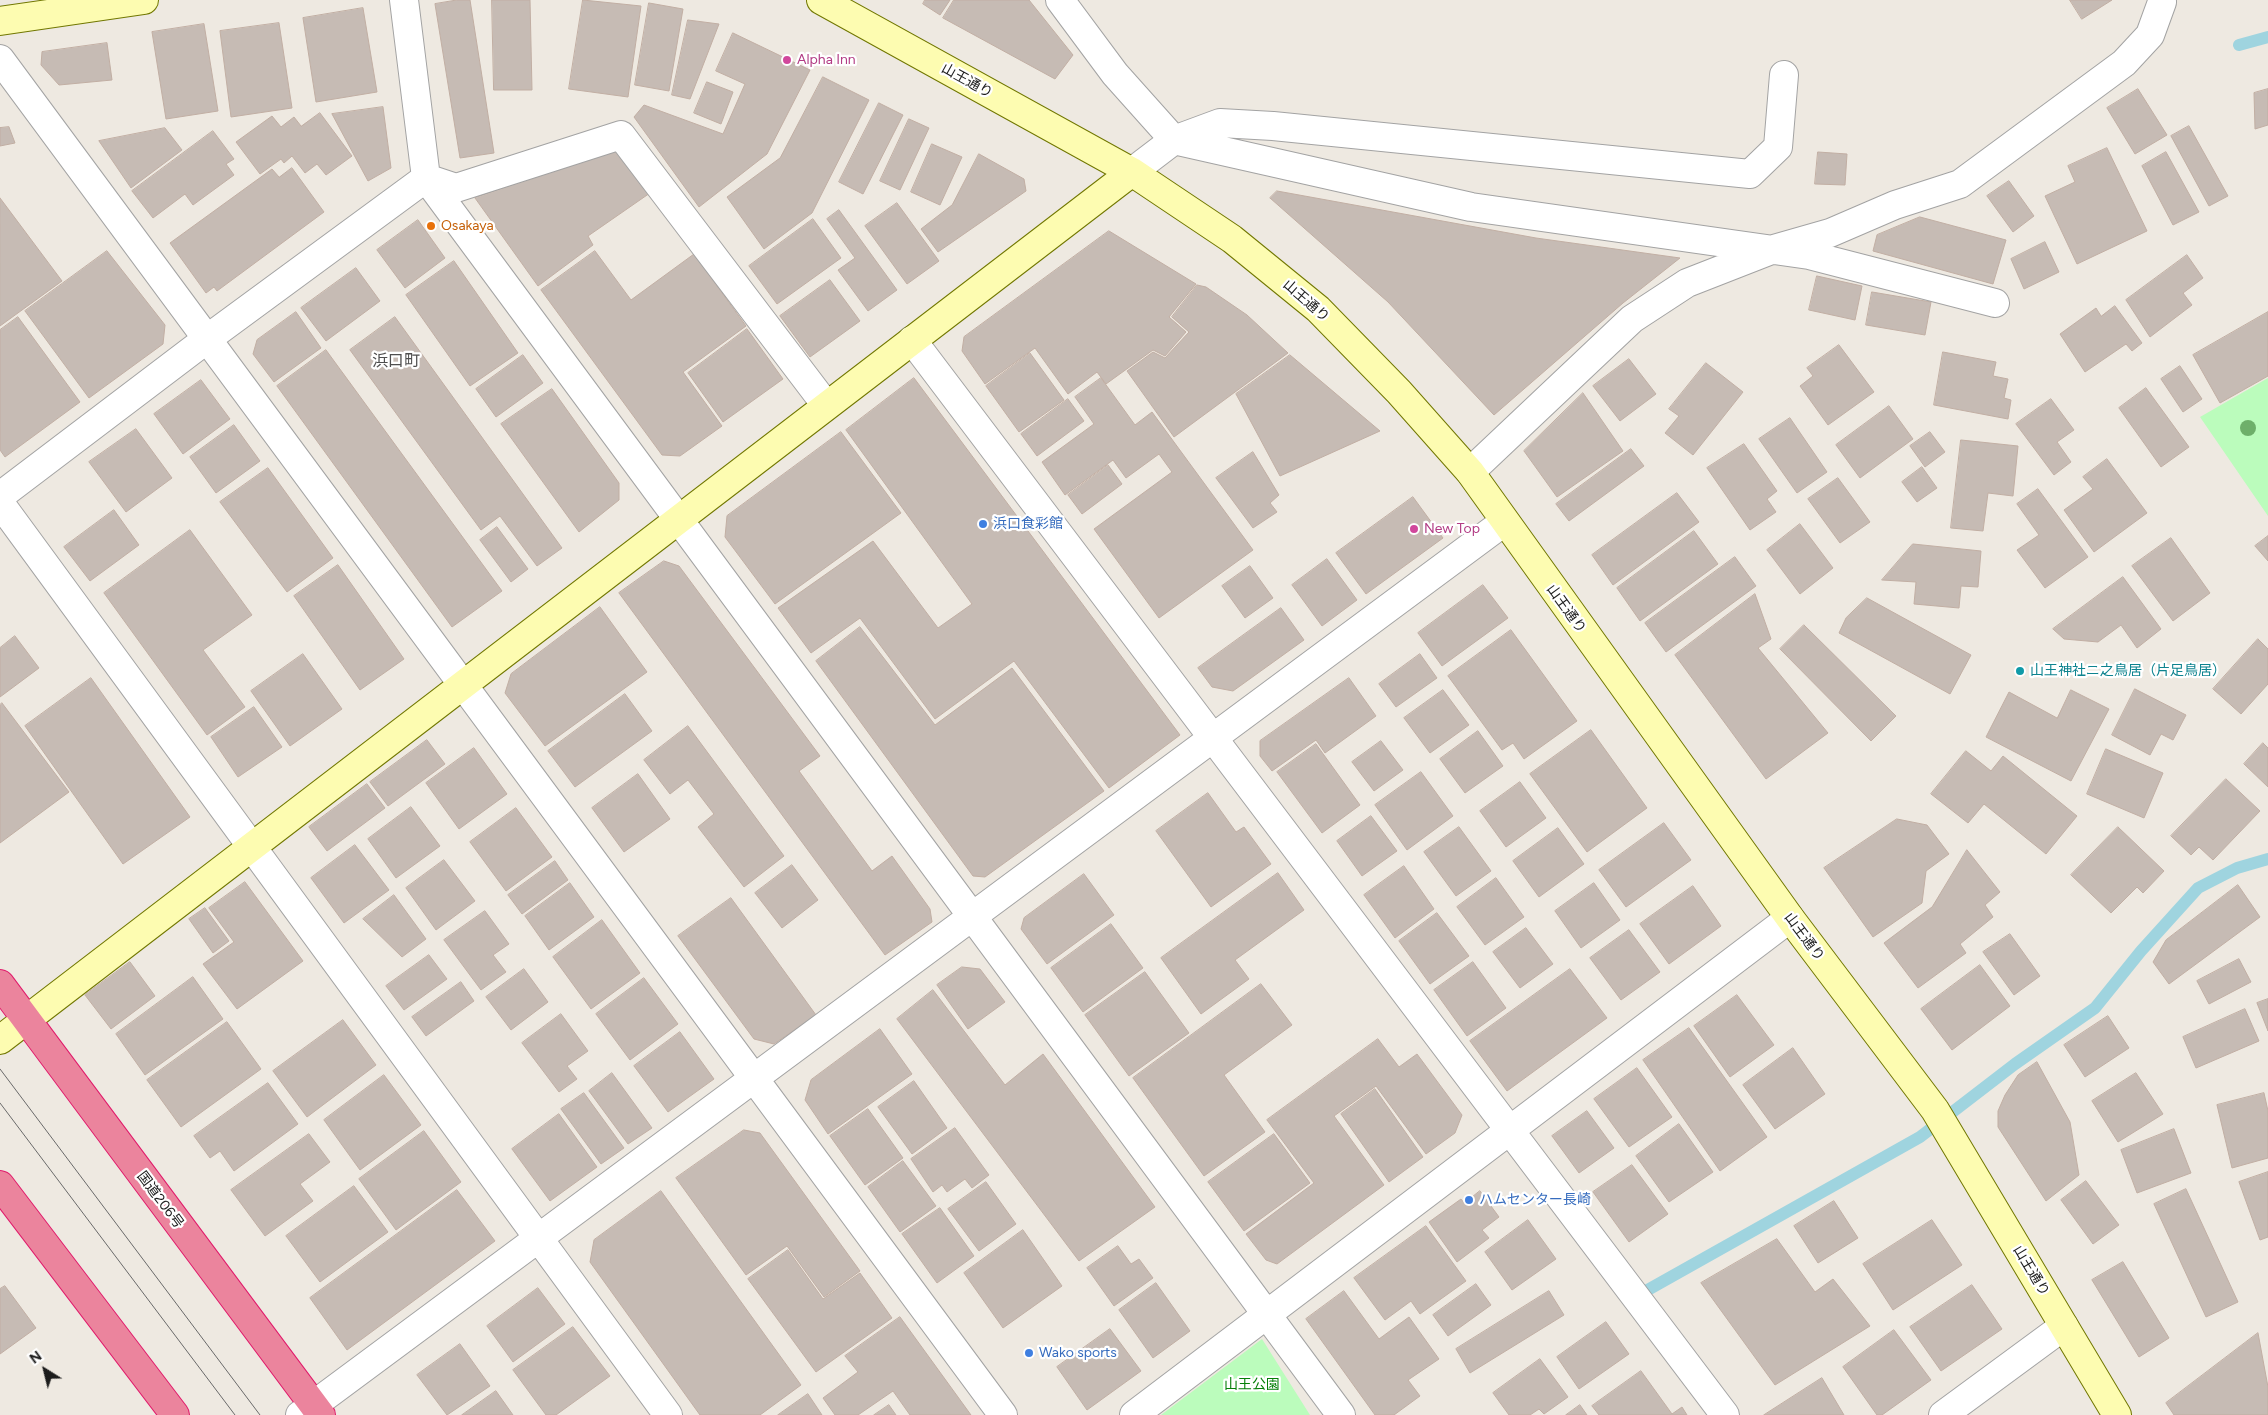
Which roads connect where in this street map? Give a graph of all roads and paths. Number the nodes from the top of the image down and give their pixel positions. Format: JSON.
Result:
{"nodes":[{"id":1,"x":144,"y":0,"type":"edge"},
{"id":2,"x":404,"y":0,"type":"edge"},
{"id":3,"x":821,"y":0,"type":"edge"},
{"id":4,"x":1060,"y":0,"type":"edge"},
{"id":5,"x":2162,"y":2,"type":"dead end"},
{"id":6,"x":0,"y":21,"type":"edge"},
{"id":7,"x":0,"y":59,"type":"edge"},
{"id":8,"x":1784,"y":75,"type":"dead end"},
{"id":9,"x":1174,"y":140,"type":"junction"},
{"id":10,"x":1132,"y":172,"type":"junction"},
{"id":11,"x":426,"y":178,"type":"junction"},
{"id":12,"x":1774,"y":249,"type":"junction"},
{"id":13,"x":1995,"y":303,"type":"dead end"},
{"id":14,"x":207,"y":339,"type":"junction"},
{"id":15,"x":912,"y":340,"type":"junction"},
{"id":16,"x":826,"y":406,"type":"junction"},
{"id":17,"x":1470,"y":472,"type":"junction"},
{"id":18,"x":0,"y":496,"type":"edge"},
{"id":19,"x":0,"y":502,"type":"edge"},
{"id":20,"x":679,"y":518,"type":"junction"},
{"id":21,"x":1504,"y":522,"type":"junction"},
{"id":22,"x":463,"y":685,"type":"junction"},
{"id":23,"x":1213,"y":738,"type":"junction"},
{"id":24,"x":252,"y":847,"type":"junction"},
{"id":25,"x":973,"y":916,"type":"junction"},
{"id":26,"x":1790,"y":918,"type":"junction"},
{"id":27,"x":0,"y":984,"type":"edge"},
{"id":28,"x":26,"y":1020,"type":"junction"},
{"id":29,"x":0,"y":1040,"type":"edge"},
{"id":30,"x":754,"y":1078,"type":"junction"},
{"id":31,"x":1510,"y":1131,"type":"junction"},
{"id":32,"x":0,"y":1185,"type":"edge"},
{"id":33,"x":538,"y":1238,"type":"junction"},
{"id":34,"x":1267,"y":1314,"type":"junction"},
{"id":35,"x":2064,"y":1326,"type":"junction"},
{"id":36,"x":311,"y":1412,"type":"edge"},
{"id":37,"x":175,"y":1415,"type":"edge"},
{"id":38,"x":668,"y":1415,"type":"edge"},
{"id":39,"x":1003,"y":1415,"type":"edge"},
{"id":40,"x":1134,"y":1415,"type":"edge"},
{"id":41,"x":1341,"y":1415,"type":"edge"},
{"id":42,"x":1725,"y":1415,"type":"edge"},
{"id":43,"x":1943,"y":1415,"type":"edge"},
{"id":44,"x":2117,"y":1415,"type":"edge"}],
"edges":[{"from":1,"to":6,"type":"street"},
{"from":2,"to":11,"type":"street"},
{"from":3,"to":10,"type":"street","name":"山王通り"},
{"from":4,"to":9,"type":"street"},
{"from":5,"to":12,"type":"street"},
{"from":7,"to":14,"type":"street"},
{"from":8,"to":9,"type":"street"},
{"from":9,"to":10,"type":"street"},
{"from":9,"to":12,"type":"street"},
{"from":10,"to":15,"type":"street"},
{"from":10,"to":17,"type":"street","name":"山王通り"},
{"from":11,"to":14,"type":"street"},
{"from":11,"to":16,"type":"street"},
{"from":11,"to":20,"type":"street"},
{"from":12,"to":13,"type":"street"},
{"from":12,"to":17,"type":"street"},
{"from":14,"to":18,"type":"street"},
{"from":14,"to":22,"type":"street"},
{"from":15,"to":16,"type":"street"},
{"from":15,"to":23,"type":"street"},
{"from":16,"to":20,"type":"street"},
{"from":17,"to":21,"type":"street","name":"山王通り"},
{"from":19,"to":24,"type":"street"},
{"from":20,"to":22,"type":"street"},
{"from":20,"to":25,"type":"street"},
{"from":21,"to":23,"type":"street"},
{"from":21,"to":26,"type":"street","name":"山王通り"},
{"from":22,"to":24,"type":"street"},
{"from":22,"to":30,"type":"street"},
{"from":23,"to":25,"type":"street"},
{"from":23,"to":31,"type":"street"},
{"from":24,"to":28,"type":"street"},
{"from":24,"to":33,"type":"street"},
{"from":25,"to":30,"type":"street"},
{"from":25,"to":34,"type":"street"},
{"from":26,"to":31,"type":"street"},
{"from":26,"to":35,"type":"street","name":"山王通り"},
{"from":27,"to":28,"type":"highway","name":"国道206号"},
{"from":28,"to":29,"type":"street"},
{"from":28,"to":36,"type":"highway","name":"国道206号"},
{"from":30,"to":33,"type":"street"},
{"from":30,"to":39,"type":"street"},
{"from":31,"to":34,"type":"street"},
{"from":31,"to":42,"type":"street"},
{"from":32,"to":37,"type":"highway"},
{"from":33,"to":36,"type":"street"},
{"from":33,"to":38,"type":"street"},
{"from":34,"to":40,"type":"street"},
{"from":34,"to":41,"type":"street"},
{"from":35,"to":43,"type":"street"},
{"from":35,"to":44,"type":"street","name":"山王通り"}]}
